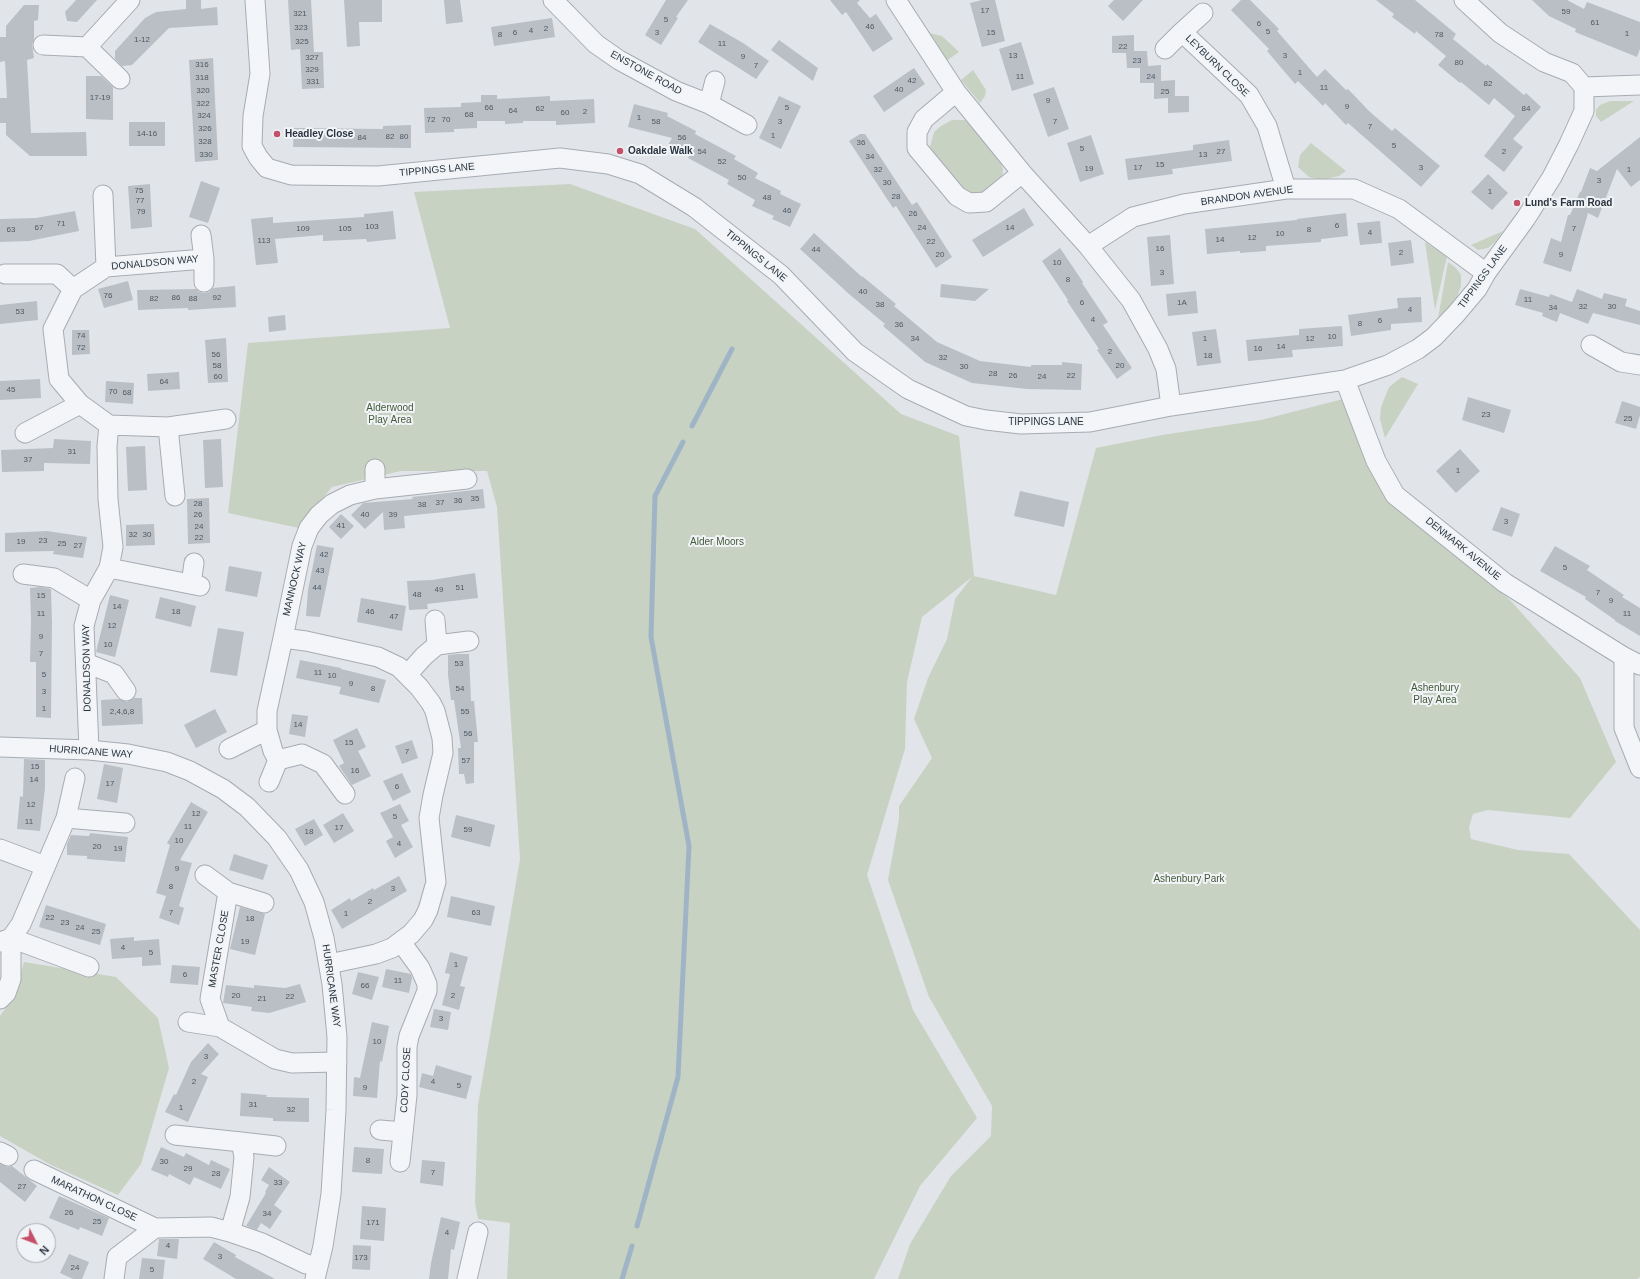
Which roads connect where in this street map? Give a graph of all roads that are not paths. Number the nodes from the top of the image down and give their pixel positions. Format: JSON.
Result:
{"nodes":[{"id":1,"x":130,"y":0,"type":"edge"},
{"id":2,"x":255,"y":0,"type":"edge"},
{"id":3,"x":554,"y":0,"type":"edge"},
{"id":4,"x":896,"y":0,"type":"edge"},
{"id":5,"x":1464,"y":0,"type":"edge"},
{"id":6,"x":1203,"y":14,"type":"dead end"},
{"id":7,"x":1182,"y":32,"type":"junction"},
{"id":8,"x":43,"y":45,"type":"dead end"},
{"id":9,"x":87,"y":47,"type":"junction"},
{"id":10,"x":1165,"y":48,"type":"dead end"},
{"id":11,"x":120,"y":79,"type":"dead end"},
{"id":12,"x":715,"y":82,"type":"dead end"},
{"id":13,"x":1584,"y":86,"type":"junction"},
{"id":14,"x":1640,"y":86,"type":"edge"},
{"id":15,"x":956,"y":92,"type":"junction"},
{"id":16,"x":709,"y":104,"type":"junction"},
{"id":17,"x":746,"y":125,"type":"dead end"},
{"id":18,"x":1022,"y":173,"type":"junction"},
{"id":19,"x":1286,"y":189,"type":"junction"},
{"id":20,"x":103,"y":195,"type":"dead end"},
{"id":21,"x":200,"y":235,"type":"dead end"},
{"id":22,"x":1088,"y":246,"type":"junction"},
{"id":23,"x":204,"y":259,"type":"junction"},
{"id":24,"x":106,"y":267,"type":"junction"},
{"id":25,"x":1486,"y":273,"type":"junction"},
{"id":26,"x":5,"y":274,"type":"dead end"},
{"id":27,"x":204,"y":282,"type":"dead end"},
{"id":28,"x":73,"y":288,"type":"junction"},
{"id":29,"x":1591,"y":345,"type":"dead end"},
{"id":30,"x":1640,"y":365,"type":"edge"},
{"id":31,"x":1345,"y":380,"type":"junction"},
{"id":32,"x":80,"y":404,"type":"junction"},
{"id":33,"x":1172,"y":406,"type":"junction"},
{"id":34,"x":226,"y":419,"type":"dead end"},
{"id":35,"x":109,"y":425,"type":"junction"},
{"id":36,"x":168,"y":427,"type":"junction"},
{"id":37,"x":25,"y":433,"type":"dead end"},
{"id":38,"x":375,"y":469,"type":"dead end"},
{"id":39,"x":467,"y":480,"type":"dead end"},
{"id":40,"x":375,"y":489,"type":"junction"},
{"id":41,"x":175,"y":496,"type":"dead end"},
{"id":42,"x":194,"y":563,"type":"dead end"},
{"id":43,"x":109,"y":568,"type":"junction"},
{"id":44,"x":23,"y":574,"type":"dead end"},
{"id":45,"x":91,"y":600,"type":"junction"},
{"id":46,"x":434,"y":620,"type":"dead end"},
{"id":47,"x":283,"y":638,"type":"junction"},
{"id":48,"x":469,"y":641,"type":"dead end"},
{"id":49,"x":437,"y":645,"type":"junction"},
{"id":50,"x":1632,"y":661,"type":"edge"},
{"id":51,"x":86,"y":663,"type":"junction"},
{"id":52,"x":407,"y":675,"type":"junction"},
{"id":53,"x":126,"y":691,"type":"dead end"},
{"id":54,"x":267,"y":730,"type":"junction"},
{"id":55,"x":0,"y":747,"type":"edge"},
{"id":56,"x":229,"y":749,"type":"dead end"},
{"id":57,"x":88,"y":750,"type":"junction"},
{"id":58,"x":278,"y":760,"type":"junction"},
{"id":59,"x":1640,"y":768,"type":"edge"},
{"id":60,"x":75,"y":778,"type":"dead end"},
{"id":61,"x":269,"y":782,"type":"dead end"},
{"id":62,"x":345,"y":794,"type":"dead end"},
{"id":63,"x":66,"y":818,"type":"junction"},
{"id":64,"x":125,"y":823,"type":"dead end"},
{"id":65,"x":0,"y":849,"type":"edge"},
{"id":66,"x":45,"y":866,"type":"junction"},
{"id":67,"x":205,"y":875,"type":"dead end"},
{"id":68,"x":228,"y":892,"type":"junction"},
{"id":69,"x":264,"y":903,"type":"dead end"},
{"id":70,"x":6,"y":940,"type":"edge"},
{"id":71,"x":401,"y":942,"type":"junction"},
{"id":72,"x":329,"y":964,"type":"junction"},
{"id":73,"x":89,"y":967,"type":"dead end"},
{"id":74,"x":0,"y":999,"type":"edge"},
{"id":75,"x":188,"y":1022,"type":"dead end"},
{"id":76,"x":220,"y":1027,"type":"junction"},
{"id":77,"x":337,"y":1062,"type":"junction"},
{"id":78,"x":380,"y":1130,"type":"dead end"},
{"id":79,"x":403,"y":1132,"type":"junction"},
{"id":80,"x":174,"y":1135,"type":"dead end"},
{"id":81,"x":241,"y":1142,"type":"junction"},
{"id":82,"x":276,"y":1146,"type":"dead end"},
{"id":83,"x":400,"y":1162,"type":"dead end"},
{"id":84,"x":34,"y":1170,"type":"dead end"},
{"id":85,"x":155,"y":1228,"type":"junction"},
{"id":86,"x":230,"y":1232,"type":"junction"},
{"id":87,"x":478,"y":1232,"type":"dead end"},
{"id":88,"x":317,"y":1273,"type":"edge"},
{"id":89,"x":114,"y":1279,"type":"edge"},
{"id":90,"x":467,"y":1279,"type":"edge"}],
"edges":[{"from":1,"to":9,"type":"street"},
{"from":2,"to":33,"type":"street","name":"TIPPINGS LANE"},
{"from":3,"to":16,"type":"street","name":"ENSTONE ROAD"},
{"from":4,"to":15,"type":"street"},
{"from":5,"to":13,"type":"street"},
{"from":6,"to":7,"type":"street","name":"LEYBURN CLOSE"},
{"from":7,"to":10,"type":"street","name":"LEYBURN CLOSE"},
{"from":7,"to":19,"type":"street","name":"LEYBURN CLOSE"},
{"from":8,"to":9,"type":"street"},
{"from":9,"to":11,"type":"street"},
{"from":12,"to":16,"type":"street"},
{"from":13,"to":14,"type":"street"},
{"from":13,"to":25,"type":"street","name":"TIPPINGS LANE"},
{"from":15,"to":18,"type":"street"},
{"from":15,"to":18,"type":"street"},
{"from":16,"to":17,"type":"street","name":"ENSTONE ROAD"},
{"from":18,"to":22,"type":"street"},
{"from":19,"to":22,"type":"street","name":"BRANDON AVENUE"},
{"from":19,"to":25,"type":"street","name":"BRANDON AVENUE"},
{"from":20,"to":24,"type":"street","name":"DONALDSON WAY"},
{"from":21,"to":23,"type":"street","name":"DONALDSON WAY"},
{"from":22,"to":33,"type":"street"},
{"from":23,"to":24,"type":"street","name":"DONALDSON WAY"},
{"from":23,"to":27,"type":"street","name":"DONALDSON WAY"},
{"from":24,"to":28,"type":"street","name":"DONALDSON WAY"},
{"from":25,"to":31,"type":"street","name":"TIPPINGS LANE"},
{"from":26,"to":28,"type":"street"},
{"from":28,"to":32,"type":"street"},
{"from":29,"to":30,"type":"street"},
{"from":31,"to":33,"type":"street","name":"TIPPINGS LANE"},
{"from":31,"to":50,"type":"street","name":"DENMARK AVENUE"},
{"from":32,"to":35,"type":"street"},
{"from":32,"to":37,"type":"street"},
{"from":34,"to":36,"type":"street"},
{"from":35,"to":36,"type":"street"},
{"from":35,"to":43,"type":"street","name":"DONALDSON WAY"},
{"from":36,"to":41,"type":"street"},
{"from":38,"to":40,"type":"street"},
{"from":39,"to":40,"type":"street","name":"MANNOCK WAY"},
{"from":40,"to":47,"type":"street","name":"MANNOCK WAY"},
{"from":42,"to":43,"type":"street"},
{"from":43,"to":45,"type":"street","name":"DONALDSON WAY"},
{"from":44,"to":45,"type":"street"},
{"from":45,"to":51,"type":"street","name":"DONALDSON WAY"},
{"from":46,"to":49,"type":"street"},
{"from":47,"to":52,"type":"street"},
{"from":47,"to":54,"type":"street","name":"MANNOCK WAY"},
{"from":48,"to":49,"type":"street"},
{"from":49,"to":52,"type":"street"},
{"from":50,"to":59,"type":"street"},
{"from":51,"to":53,"type":"street"},
{"from":51,"to":57,"type":"street","name":"DONALDSON WAY"},
{"from":52,"to":71,"type":"street"},
{"from":54,"to":56,"type":"street"},
{"from":54,"to":58,"type":"street","name":"MANNOCK WAY"},
{"from":55,"to":57,"type":"street","name":"HURRICANE WAY"},
{"from":57,"to":72,"type":"street","name":"HURRICANE WAY"},
{"from":58,"to":61,"type":"street"},
{"from":58,"to":62,"type":"street"},
{"from":60,"to":63,"type":"street"},
{"from":63,"to":64,"type":"street"},
{"from":63,"to":66,"type":"street"},
{"from":65,"to":66,"type":"street"},
{"from":66,"to":70,"type":"street"},
{"from":67,"to":68,"type":"street"},
{"from":68,"to":69,"type":"street"},
{"from":68,"to":76,"type":"street","name":"MASTER CLOSE"},
{"from":70,"to":73,"type":"street"},
{"from":70,"to":74,"type":"street"},
{"from":71,"to":72,"type":"street"},
{"from":71,"to":79,"type":"street","name":"CODY CLOSE"},
{"from":72,"to":77,"type":"street","name":"HURRICANE WAY"},
{"from":75,"to":76,"type":"street"},
{"from":76,"to":77,"type":"street"},
{"from":77,"to":88,"type":"street","name":"HURRICANE WAY"},
{"from":78,"to":79,"type":"street"},
{"from":79,"to":83,"type":"street","name":"CODY CLOSE"},
{"from":80,"to":81,"type":"street"},
{"from":81,"to":82,"type":"street"},
{"from":81,"to":86,"type":"street"},
{"from":84,"to":85,"type":"street","name":"MARATHON CLOSE"},
{"from":85,"to":86,"type":"street","name":"MARATHON CLOSE"},
{"from":85,"to":89,"type":"street"},
{"from":86,"to":88,"type":"street","name":"MARATHON CLOSE"},
{"from":87,"to":90,"type":"street"}]}
